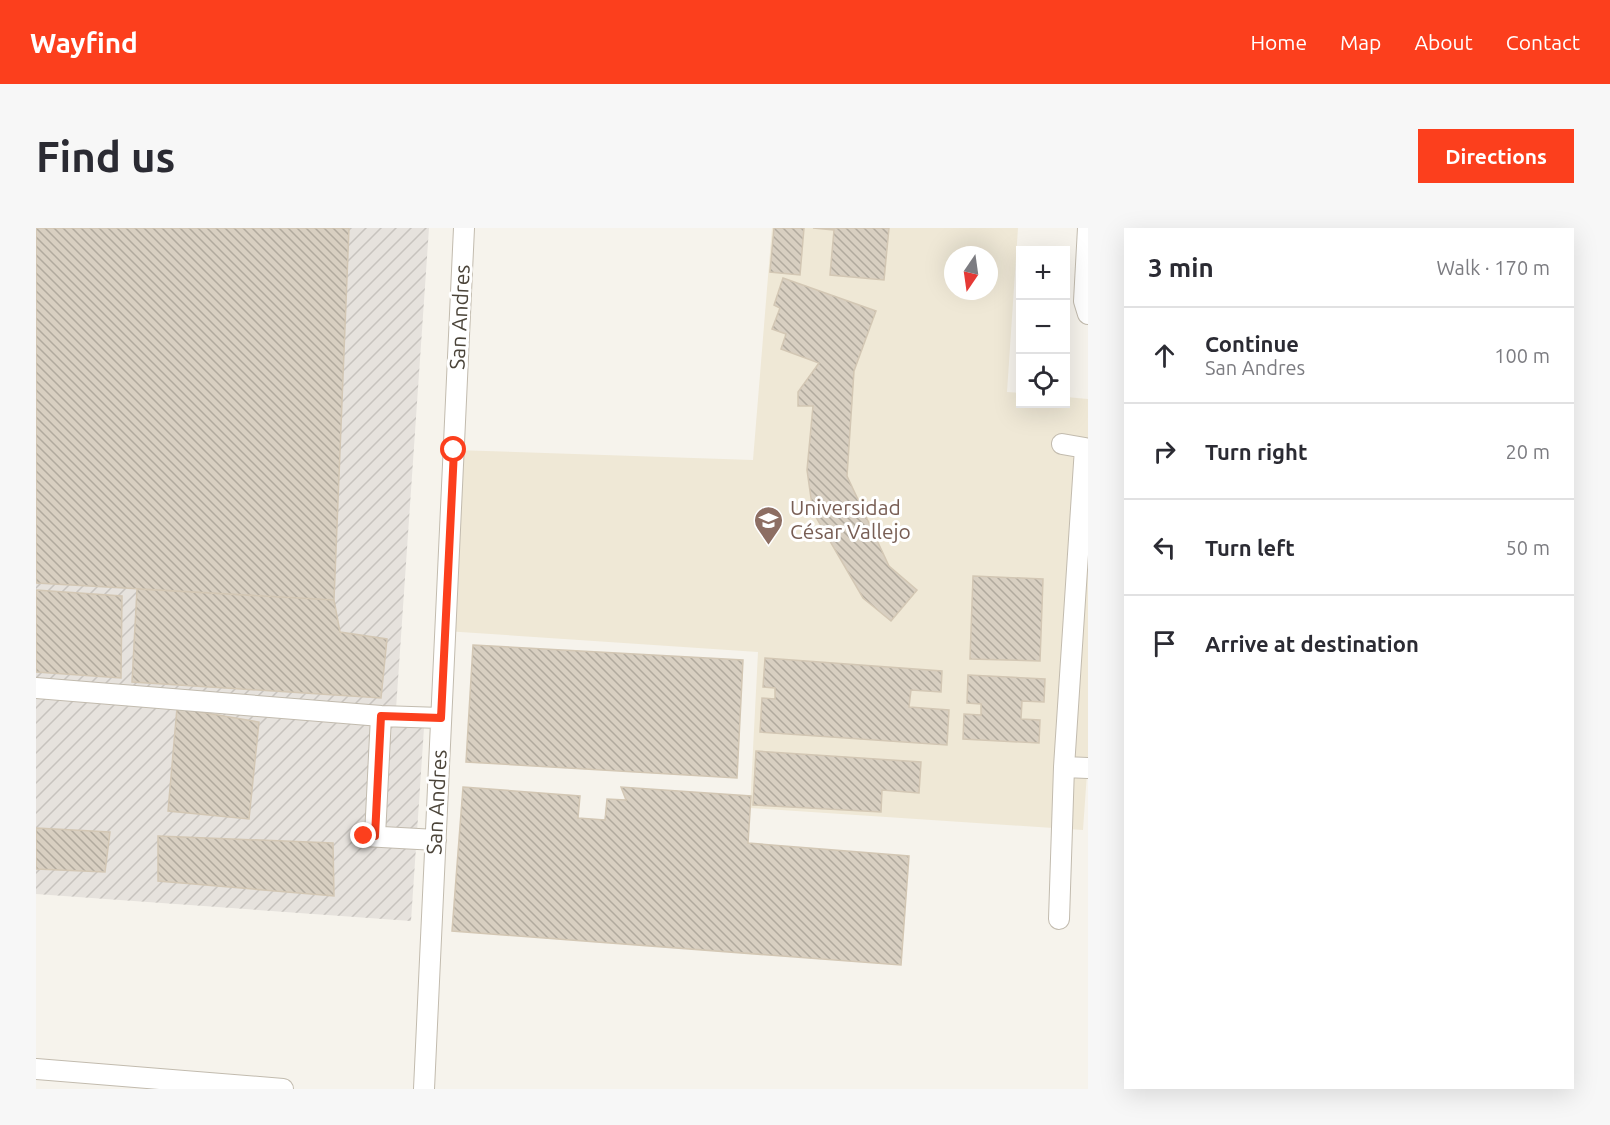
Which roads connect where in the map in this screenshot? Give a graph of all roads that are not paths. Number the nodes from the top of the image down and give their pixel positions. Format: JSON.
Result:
{"nodes":[{"id":1,"x":464,"y":228,"type":"edge"},
{"id":2,"x":1088,"y":228,"type":"edge"},
{"id":3,"x":1088,"y":314,"type":"edge"},
{"id":4,"x":1062,"y":444,"type":"dead end"},
{"id":5,"x":1085,"y":497,"type":"edge"},
{"id":6,"x":36,"y":688,"type":"edge"},
{"id":7,"x":381,"y":716,"type":"junction"},
{"id":8,"x":441,"y":718,"type":"junction"},
{"id":9,"x":1064,"y":767,"type":"junction"},
{"id":10,"x":1088,"y":768,"type":"edge"},
{"id":11,"x":436,"y":840,"type":"junction"},
{"id":12,"x":1059,"y":919,"type":"dead end"},
{"id":13,"x":36,"y":1069,"type":"edge"},
{"id":14,"x":77,"y":1081,"type":"edge"},
{"id":15,"x":283,"y":1089,"type":"edge"},
{"id":16,"x":424,"y":1089,"type":"edge"}],
"edges":[{"from":1,"to":8,"type":"street","name":"San Andres"},
{"from":2,"to":3,"type":"street"},
{"from":4,"to":5,"type":"street"},
{"from":5,"to":9,"type":"street"},
{"from":6,"to":7,"type":"street"},
{"from":7,"to":8,"type":"street"},
{"from":7,"to":11,"type":"street"},
{"from":8,"to":11,"type":"street","name":"San Andres"},
{"from":9,"to":10,"type":"street"},
{"from":9,"to":12,"type":"street"},
{"from":11,"to":16,"type":"street","name":"San Andres"},
{"from":13,"to":14,"type":"street"},
{"from":14,"to":15,"type":"street"}]}
